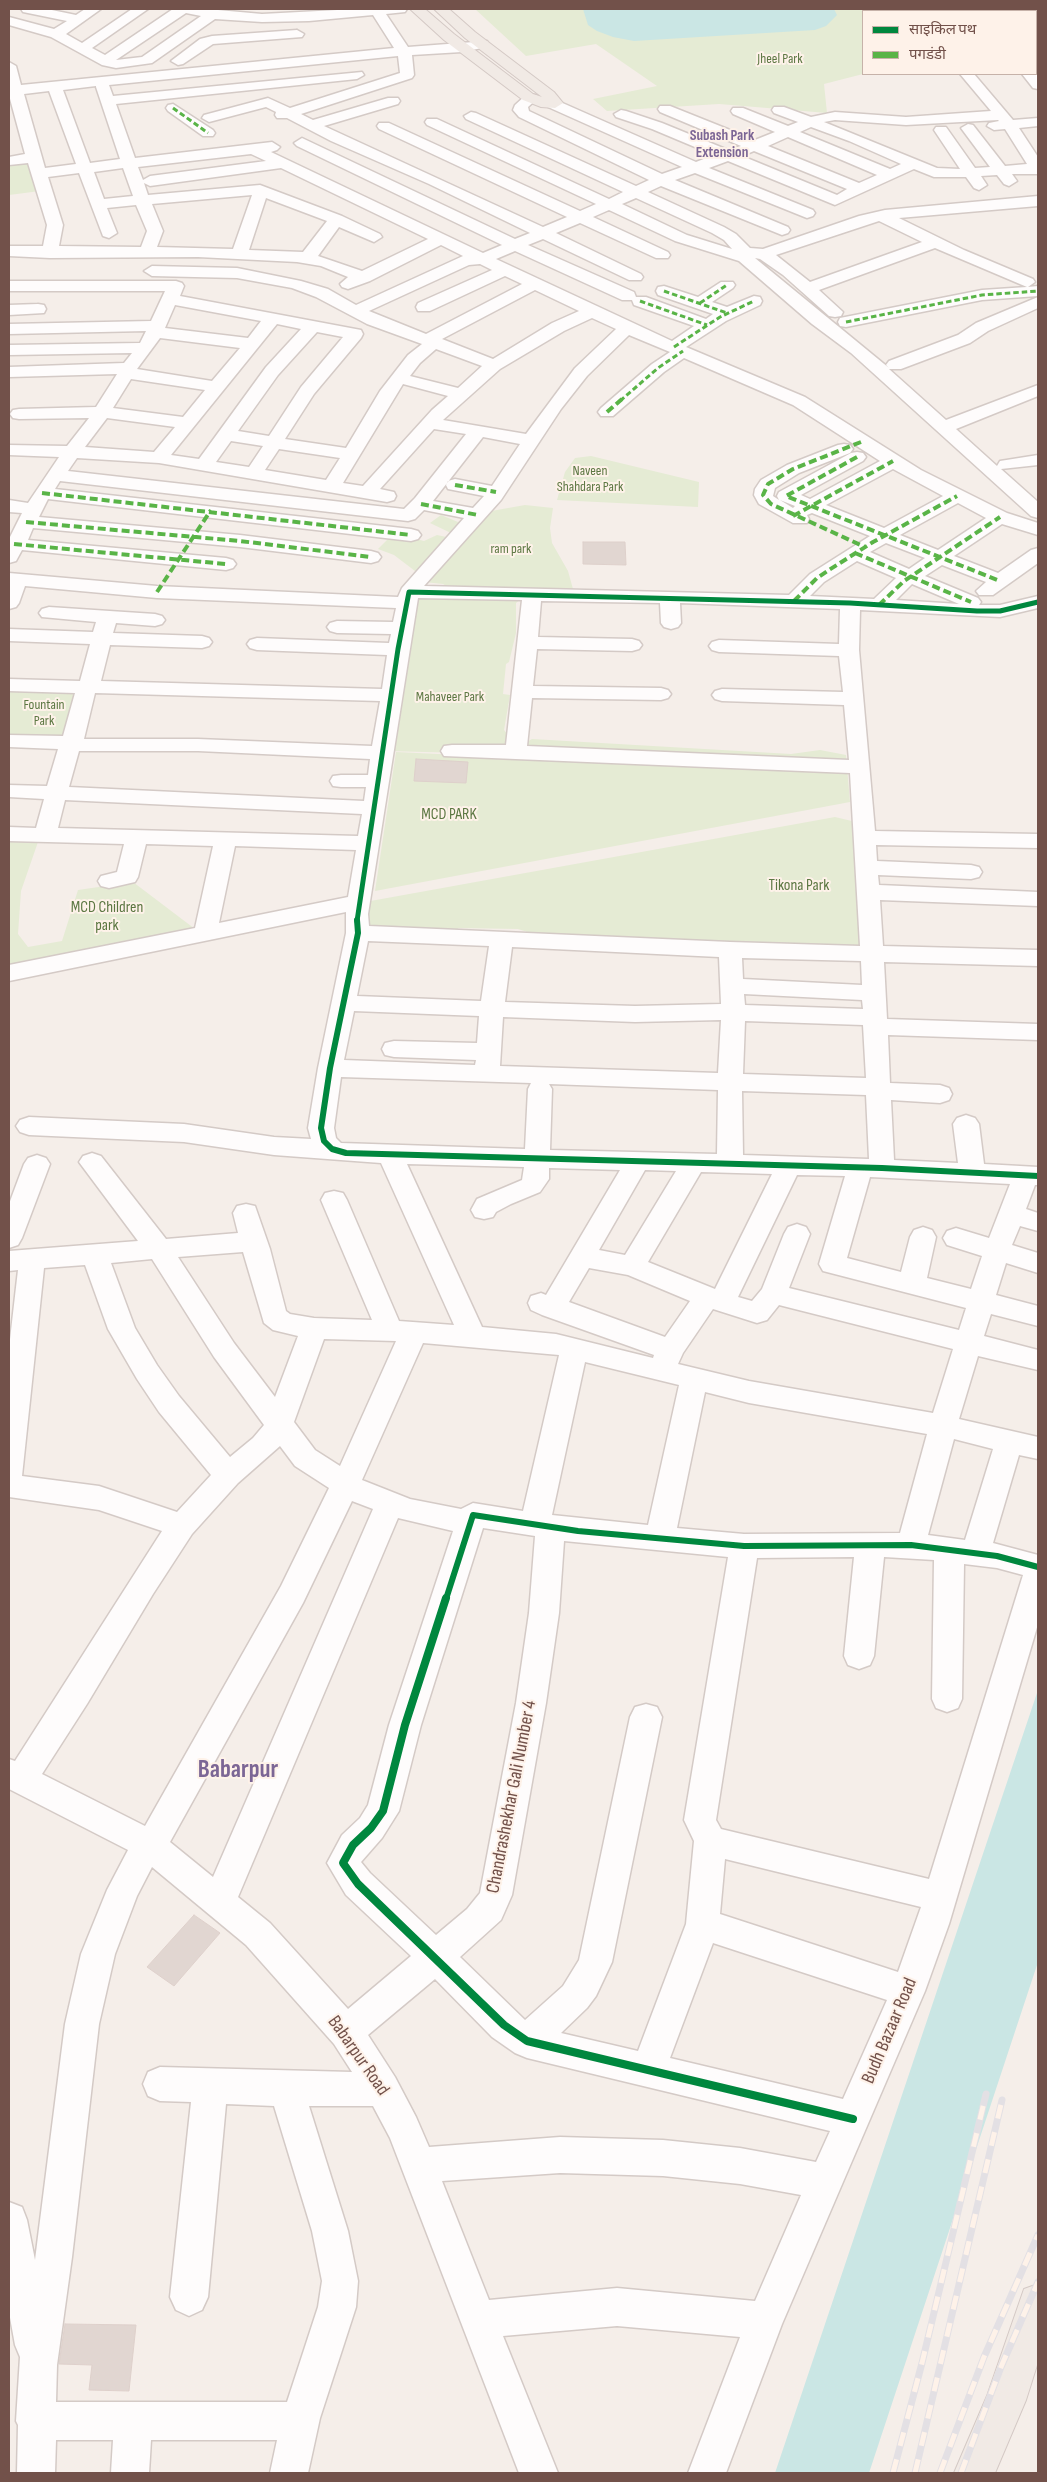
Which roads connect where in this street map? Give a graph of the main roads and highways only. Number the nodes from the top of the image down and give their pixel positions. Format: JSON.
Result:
{"nodes":[{"id":1,"x":417,"y":9,"type":"edge"},
{"id":2,"x":441,"y":9,"type":"edge"},
{"id":3,"x":1038,"y":2303,"type":"edge"},
{"id":4,"x":974,"y":2473,"type":"edge"}],
"edges":[{"from":1,"to":2,"type":"main road"},
{"from":3,"to":4,"type":"main road"}]}
